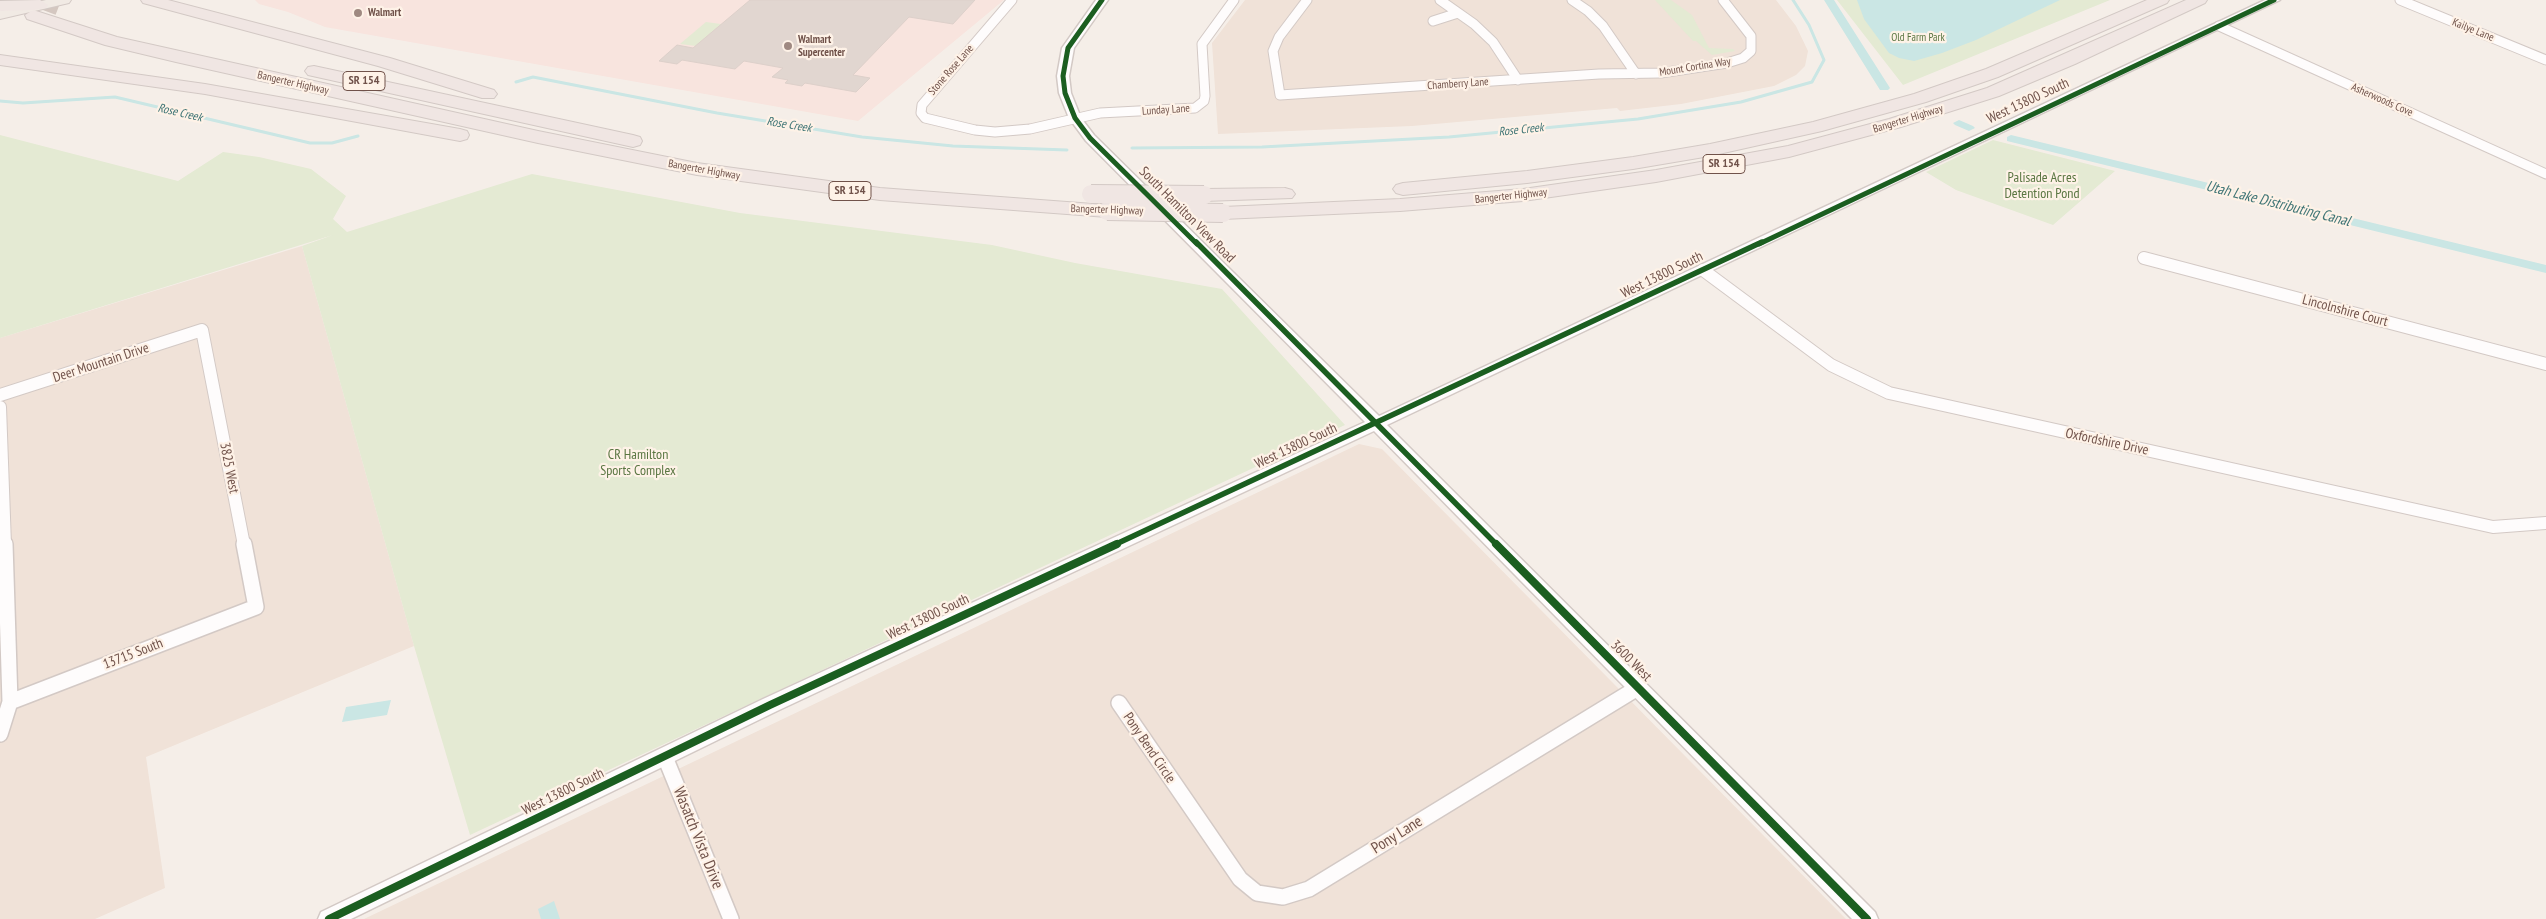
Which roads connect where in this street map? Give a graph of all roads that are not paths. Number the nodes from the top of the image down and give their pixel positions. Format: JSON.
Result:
{"nodes":[{"id":1,"x":149,"y":0,"type":"edge"},
{"id":2,"x":208,"y":0,"type":"edge"},
{"id":3,"x":1012,"y":0,"type":"edge"},
{"id":4,"x":1102,"y":0,"type":"edge"},
{"id":5,"x":1234,"y":0,"type":"edge"},
{"id":6,"x":1307,"y":0,"type":"edge"},
{"id":7,"x":1440,"y":0,"type":"edge"},
{"id":8,"x":1572,"y":0,"type":"edge"},
{"id":9,"x":1723,"y":0,"type":"edge"},
{"id":10,"x":2161,"y":0,"type":"edge"},
{"id":11,"x":2199,"y":0,"type":"edge"},
{"id":12,"x":2274,"y":0,"type":"edge"},
{"id":13,"x":2400,"y":0,"type":"edge"},
{"id":14,"x":63,"y":4,"type":"edge"},
{"id":15,"x":15,"y":6,"type":"edge"},
{"id":16,"x":1458,"y":12,"type":"junction"},
{"id":17,"x":1432,"y":21,"type":"dead end"},
{"id":18,"x":2219,"y":26,"type":"junction"},
{"id":19,"x":254,"y":27,"type":"junction"},
{"id":20,"x":0,"y":54,"type":"edge"},
{"id":21,"x":0,"y":60,"type":"edge"},
{"id":22,"x":2546,"y":60,"type":"edge"},
{"id":23,"x":25,"y":63,"type":"junction"},
{"id":24,"x":1636,"y":74,"type":"junction"},
{"id":25,"x":1518,"y":80,"type":"junction"},
{"id":26,"x":1075,"y":118,"type":"junction"},
{"id":27,"x":666,"y":148,"type":"junction"},
{"id":28,"x":596,"y":150,"type":"junction"},
{"id":29,"x":2546,"y":174,"type":"edge"},
{"id":30,"x":2144,"y":258,"type":"dead end"},
{"id":31,"x":1703,"y":270,"type":"junction"},
{"id":32,"x":202,"y":330,"type":"joint"},
{"id":33,"x":2546,"y":364,"type":"edge"},
{"id":34,"x":0,"y":395,"type":"edge"},
{"id":35,"x":0,"y":407,"type":"edge"},
{"id":36,"x":1376,"y":422,"type":"junction"},
{"id":37,"x":2546,"y":523,"type":"edge"},
{"id":38,"x":256,"y":607,"type":"joint"},
{"id":39,"x":1639,"y":687,"type":"junction"},
{"id":40,"x":10,"y":702,"type":"junction"},
{"id":41,"x":1119,"y":703,"type":"dead end"},
{"id":42,"x":0,"y":734,"type":"edge"},
{"id":43,"x":665,"y":757,"type":"junction"},
{"id":44,"x":1180,"y":793,"type":"joint"},
{"id":45,"x":329,"y":919,"type":"edge"},
{"id":46,"x":731,"y":919,"type":"edge"},
{"id":47,"x":1867,"y":919,"type":"edge"}],
"edges":[{"from":1,"to":19,"type":"highway"},
{"from":2,"to":19,"type":"highway"},
{"from":3,"to":26,"type":"street","name":"Stone Rose Lane"},
{"from":4,"to":26,"type":"street","name":"South Hamilton View Road"},
{"from":5,"to":26,"type":"street","name":"Lunday Lane"},
{"from":6,"to":25,"type":"street","name":"Chamberry Lane"},
{"from":7,"to":16,"type":"street"},
{"from":8,"to":24,"type":"street"},
{"from":9,"to":24,"type":"street","name":"Mount Cortina Way"},
{"from":10,"to":27,"type":"highway","name":"Bangerter Highway","number":"SR 154","bridge":true},
{"from":11,"to":28,"type":"highway","name":"Bangerter Highway","number":"SR 154","bridge":true},
{"from":12,"to":18,"type":"street","name":"West 13800 South"},
{"from":13,"to":22,"type":"street","name":"Kailye Lane"},
{"from":14,"to":15,"type":"main road"},
{"from":14,"to":27,"type":"highway","name":"Bangerter Highway","number":"SR 154"},
{"from":15,"to":28,"type":"highway","name":"Bangerter Highway","number":"SR 154"},
{"from":16,"to":17,"type":"street"},
{"from":16,"to":25,"type":"street"},
{"from":18,"to":29,"type":"street","name":"Asherwoods Cove"},
{"from":18,"to":31,"type":"street","name":"West 13800 South"},
{"from":19,"to":27,"type":"highway"},
{"from":20,"to":23,"type":"highway"},
{"from":21,"to":23,"type":"highway"},
{"from":23,"to":28,"type":"highway"},
{"from":24,"to":25,"type":"street","name":"Chamberry Lane"},
{"from":26,"to":36,"type":"street","name":"South Hamilton View Road"},
{"from":30,"to":33,"type":"street","name":"Lincolnshire Court"},
{"from":31,"to":36,"type":"street","name":"West 13800 South"},
{"from":31,"to":37,"type":"street","name":"Oxfordshire Drive"},
{"from":32,"to":34,"type":"street","name":"Deer Mountain Drive"},
{"from":32,"to":38,"type":"street","name":"3825 West"},
{"from":35,"to":40,"type":"street"},
{"from":36,"to":39,"type":"street","name":"3600 West"},
{"from":36,"to":43,"type":"street","name":"West 13800 South"},
{"from":38,"to":40,"type":"street","name":"13715 South"},
{"from":39,"to":44,"type":"street","name":"Pony Lane"},
{"from":39,"to":47,"type":"street","name":"3600 West"},
{"from":40,"to":42,"type":"street"},
{"from":41,"to":44,"type":"street","name":"Pony Bend Circle"},
{"from":43,"to":45,"type":"street","name":"West 13800 South"},
{"from":43,"to":46,"type":"street","name":"Wasatch Vista Drive"}]}
